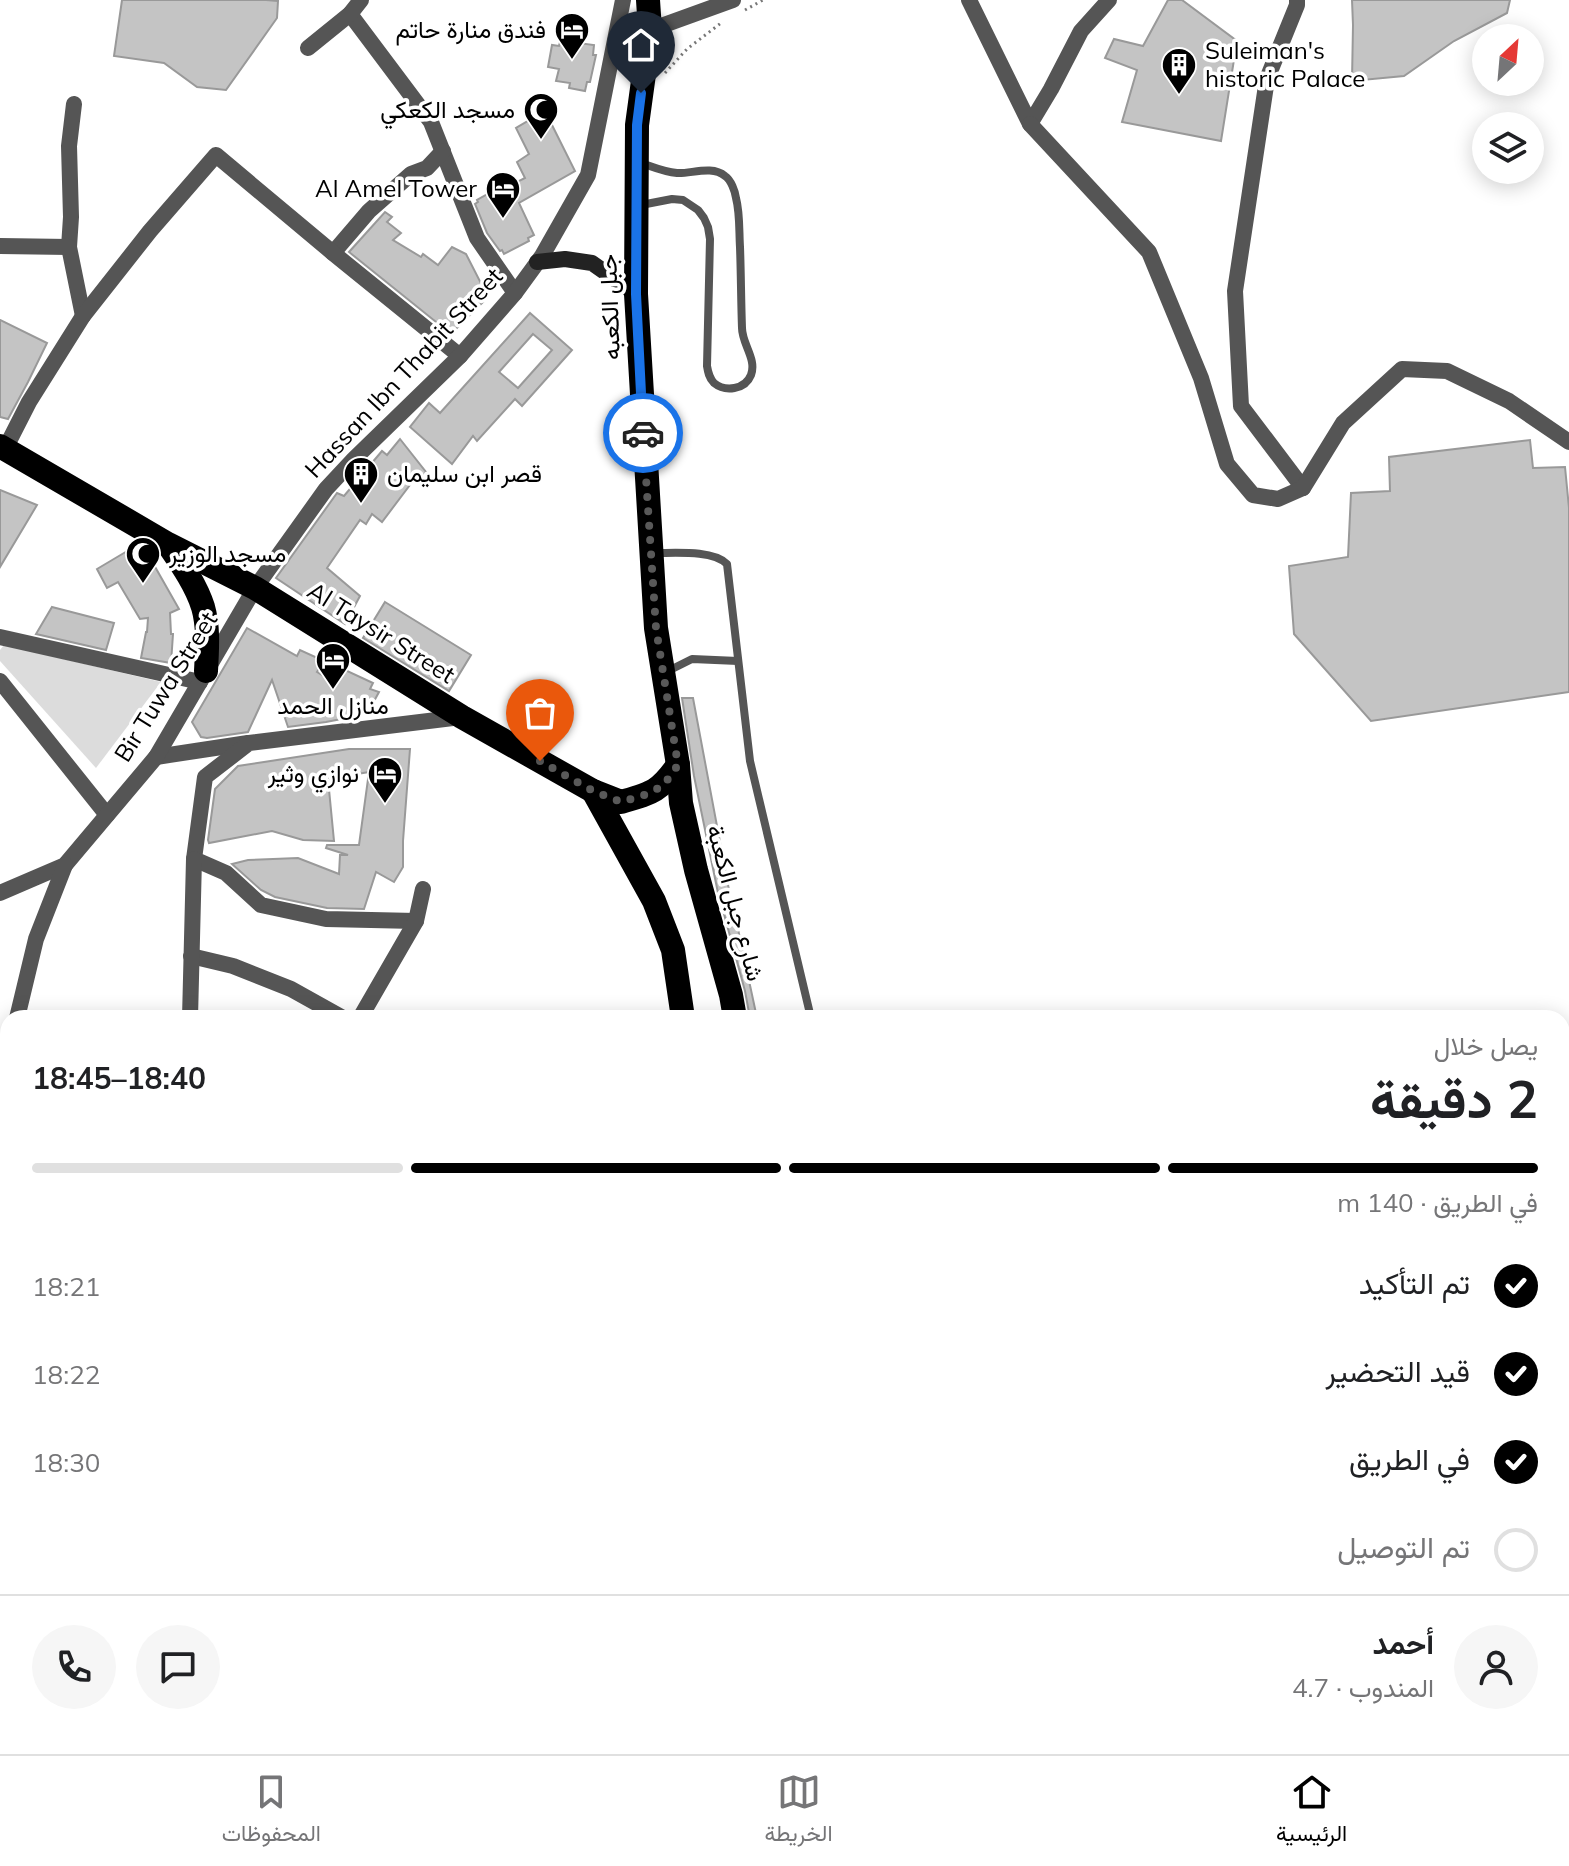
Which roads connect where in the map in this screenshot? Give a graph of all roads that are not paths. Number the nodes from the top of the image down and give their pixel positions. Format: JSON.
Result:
{"nodes":[{"id":1,"x":361,"y":0,"type":"edge"},
{"id":2,"x":623,"y":0,"type":"edge"},
{"id":3,"x":648,"y":0,"type":"edge"},
{"id":4,"x":733,"y":0,"type":"edge"},
{"id":5,"x":969,"y":0,"type":"edge"},
{"id":6,"x":1109,"y":0,"type":"edge"},
{"id":7,"x":1297,"y":0,"type":"edge"},
{"id":8,"x":350,"y":14,"type":"junction"},
{"id":9,"x":650,"y":30,"type":"junction"},
{"id":10,"x":308,"y":48,"type":"dead end"},
{"id":11,"x":74,"y":104,"type":"dead end"},
{"id":12,"x":1030,"y":124,"type":"junction"},
{"id":13,"x":443,"y":151,"type":"junction"},
{"id":14,"x":637,"y":161,"type":"junction"},
{"id":15,"x":636,"y":206,"type":"junction"},
{"id":16,"x":0,"y":246,"type":"edge"},
{"id":17,"x":69,"y":247,"type":"junction"},
{"id":18,"x":333,"y":253,"type":"junction"},
{"id":19,"x":537,"y":262,"type":"junction"},
{"id":20,"x":515,"y":293,"type":"junction"},
{"id":21,"x":636,"y":294,"type":"junction"},
{"id":22,"x":83,"y":316,"type":"junction"},
{"id":23,"x":460,"y":356,"type":"junction"},
{"id":24,"x":1569,"y":442,"type":"edge"},
{"id":25,"x":2,"y":448,"type":"edge"},
{"id":26,"x":1303,"y":488,"type":"junction"},
{"id":27,"x":168,"y":544,"type":"junction"},
{"id":28,"x":651,"y":554,"type":"junction"},
{"id":29,"x":255,"y":588,"type":"junction"},
{"id":30,"x":0,"y":637,"type":"edge"},
{"id":31,"x":738,"y":661,"type":"junction"},
{"id":32,"x":663,"y":674,"type":"junction"},
{"id":33,"x":203,"y":676,"type":"junction"},
{"id":34,"x":0,"y":681,"type":"edge"},
{"id":35,"x":462,"y":717,"type":"junction"},
{"id":36,"x":249,"y":743,"type":"junction"},
{"id":37,"x":156,"y":757,"type":"junction"},
{"id":38,"x":678,"y":765,"type":"junction"},
{"id":39,"x":593,"y":791,"type":"junction"},
{"id":40,"x":681,"y":803,"type":"joint"},
{"id":41,"x":107,"y":815,"type":"junction"},
{"id":42,"x":194,"y":859,"type":"junction"},
{"id":43,"x":65,"y":865,"type":"junction"},
{"id":44,"x":423,"y":889,"type":"dead end"},
{"id":45,"x":0,"y":893,"type":"edge"},
{"id":46,"x":416,"y":921,"type":"junction"},
{"id":47,"x":191,"y":956,"type":"junction"},
{"id":48,"x":19,"y":1010,"type":"edge"},
{"id":49,"x":190,"y":1010,"type":"edge"},
{"id":50,"x":329,"y":1010,"type":"edge"},
{"id":51,"x":365,"y":1010,"type":"edge"},
{"id":52,"x":682,"y":1010,"type":"edge"},
{"id":53,"x":734,"y":1010,"type":"edge"},
{"id":54,"x":809,"y":1010,"type":"edge"}],
"edges":[{"from":1,"to":8,"type":"street"},
{"from":2,"to":19,"type":"street","name":"Hassan Ibn Thabit Street"},
{"from":3,"to":9,"type":"highway","name":"جبل الكعبه"},
{"from":4,"to":9,"type":"street"},
{"from":5,"to":12,"type":"street"},
{"from":6,"to":12,"type":"street"},
{"from":7,"to":26,"type":"street"},
{"from":8,"to":10,"type":"street"},
{"from":8,"to":13,"type":"street"},
{"from":9,"to":14,"type":"highway","name":"جبل الكعبه"},
{"from":11,"to":17,"type":"street"},
{"from":12,"to":26,"type":"street"},
{"from":13,"to":18,"type":"street"},
{"from":13,"to":20,"type":"street"},
{"from":14,"to":15,"type":"highway","name":"جبل الكعبه"},
{"from":14,"to":15,"type":"lane"},
{"from":15,"to":21,"type":"highway","name":"جبل الكعبه"},
{"from":16,"to":17,"type":"street"},
{"from":17,"to":22,"type":"street"},
{"from":18,"to":22,"type":"street"},
{"from":18,"to":23,"type":"street"},
{"from":19,"to":20,"type":"street","name":"Hassan Ibn Thabit Street"},
{"from":19,"to":21,"type":"street"},
{"from":20,"to":23,"type":"street","name":"Hassan Ibn Thabit Street"},
{"from":21,"to":28,"type":"highway","name":"جبل الكعبه"},
{"from":22,"to":25,"type":"street"},
{"from":23,"to":29,"type":"street","name":"Hassan Ibn Thabit Street"},
{"from":24,"to":26,"type":"street"},
{"from":25,"to":27,"type":"highway","name":"Al Taysir Street"},
{"from":27,"to":29,"type":"highway","name":"Al Taysir Street"},
{"from":27,"to":33,"type":"highway"},
{"from":28,"to":31,"type":"lane"},
{"from":28,"to":32,"type":"highway","name":"جبل الكعبه"},
{"from":29,"to":33,"type":"street","name":"Bir Tuwa Street"},
{"from":29,"to":35,"type":"highway","name":"Al Taysir Street"},
{"from":30,"to":33,"type":"street"},
{"from":31,"to":32,"type":"lane"},
{"from":31,"to":54,"type":"lane"},
{"from":32,"to":38,"type":"highway","name":"جبل الكعبه"},
{"from":33,"to":37,"type":"street","name":"Bir Tuwa Street"},
{"from":34,"to":41,"type":"street"},
{"from":35,"to":36,"type":"street"},
{"from":35,"to":39,"type":"highway","name":"Al Taysir Street"},
{"from":36,"to":37,"type":"street"},
{"from":36,"to":42,"type":"street"},
{"from":37,"to":41,"type":"street","name":"Bir Tuwa Street"},
{"from":38,"to":39,"type":"highway"},
{"from":38,"to":40,"type":"highway","name":"جبل الكعبه"},
{"from":39,"to":52,"type":"highway"},
{"from":40,"to":53,"type":"highway","name":"شارع جبل الكعبة"},
{"from":41,"to":43,"type":"street","name":"Bir Tuwa Street"},
{"from":42,"to":46,"type":"street"},
{"from":42,"to":47,"type":"street"},
{"from":43,"to":45,"type":"street","name":"Bir Tuwa Street"},
{"from":43,"to":48,"type":"street"},
{"from":44,"to":46,"type":"street"},
{"from":46,"to":51,"type":"street"},
{"from":47,"to":49,"type":"street"},
{"from":47,"to":50,"type":"street"}]}
